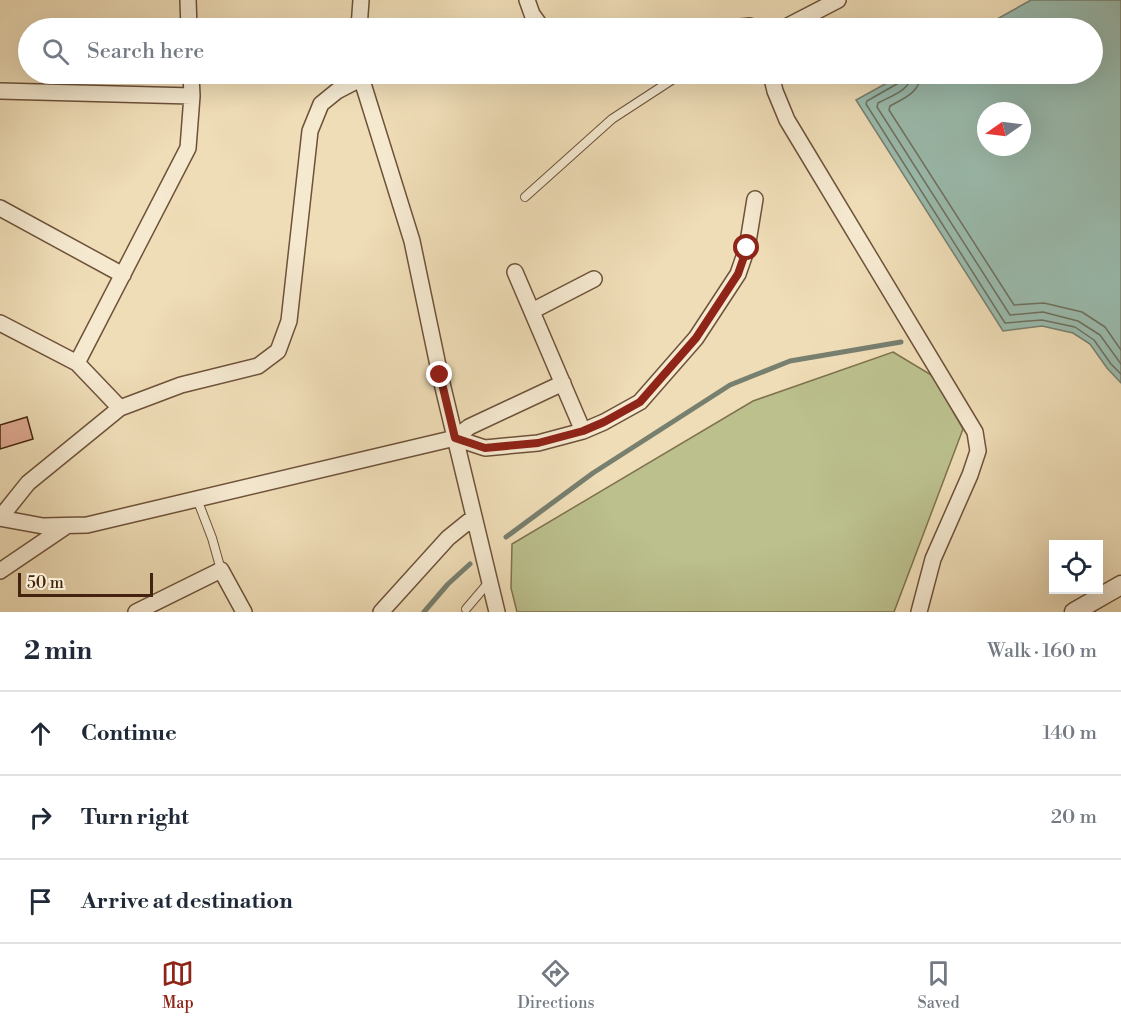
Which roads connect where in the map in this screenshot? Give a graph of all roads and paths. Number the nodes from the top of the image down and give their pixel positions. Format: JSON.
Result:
{"nodes":[{"id":1,"x":188,"y":0,"type":"edge"},
{"id":2,"x":361,"y":0,"type":"edge"},
{"id":3,"x":527,"y":0,"type":"edge"},
{"id":4,"x":838,"y":0,"type":"edge"},
{"id":5,"x":189,"y":18,"type":"edge"},
{"id":6,"x":360,"y":18,"type":"edge"},
{"id":7,"x":535,"y":18,"type":"edge"},
{"id":8,"x":803,"y":18,"type":"edge"},
{"id":9,"x":191,"y":84,"type":"edge"},
{"id":10,"x":348,"y":84,"type":"edge"},
{"id":11,"x":363,"y":84,"type":"edge"},
{"id":12,"x":665,"y":84,"type":"edge"},
{"id":13,"x":773,"y":84,"type":"edge"},
{"id":14,"x":0,"y":91,"type":"edge"},
{"id":15,"x":192,"y":96,"type":"junction"},
{"id":16,"x":525,"y":196,"type":"dead end"},
{"id":17,"x":755,"y":200,"type":"dead end"},
{"id":18,"x":0,"y":208,"type":"edge"},
{"id":19,"x":515,"y":272,"type":"dead end"},
{"id":20,"x":123,"y":275,"type":"junction"},
{"id":21,"x":594,"y":279,"type":"dead end"},
{"id":22,"x":532,"y":311,"type":"junction"},
{"id":23,"x":0,"y":323,"type":"edge"},
{"id":24,"x":77,"y":363,"type":"junction"},
{"id":25,"x":563,"y":383,"type":"junction"},
{"id":26,"x":120,"y":408,"type":"junction"},
{"id":27,"x":583,"y":431,"type":"junction"},
{"id":28,"x":455,"y":438,"type":"junction"},
{"id":29,"x":196,"y":499,"type":"junction"},
{"id":30,"x":474,"y":517,"type":"junction"},
{"id":31,"x":0,"y":518,"type":"edge"},
{"id":32,"x":65,"y":527,"type":"junction"},
{"id":33,"x":221,"y":570,"type":"junction"},
{"id":34,"x":0,"y":571,"type":"edge"},
{"id":35,"x":489,"y":582,"type":"junction"},
{"id":36,"x":1121,"y":585,"type":"edge"},
{"id":37,"x":466,"y":609,"type":"dead end"},
{"id":38,"x":136,"y":612,"type":"edge"},
{"id":39,"x":244,"y":612,"type":"edge"},
{"id":40,"x":381,"y":612,"type":"edge"},
{"id":41,"x":496,"y":612,"type":"edge"},
{"id":42,"x":919,"y":612,"type":"edge"},
{"id":43,"x":1074,"y":612,"type":"edge"}],
"edges":[{"from":1,"to":5,"type":"street"},
{"from":2,"to":6,"type":"street"},
{"from":3,"to":7,"type":"street"},
{"from":4,"to":8,"type":"street"},
{"from":9,"to":15,"type":"street"},
{"from":10,"to":26,"type":"street"},
{"from":11,"to":28,"type":"street"},
{"from":12,"to":16,"type":"lane"},
{"from":13,"to":42,"type":"street"},
{"from":14,"to":15,"type":"street"},
{"from":15,"to":20,"type":"street"},
{"from":17,"to":27,"type":"street"},
{"from":18,"to":20,"type":"street"},
{"from":19,"to":22,"type":"street"},
{"from":20,"to":24,"type":"street"},
{"from":21,"to":22,"type":"street"},
{"from":22,"to":25,"type":"street"},
{"from":23,"to":24,"type":"street"},
{"from":24,"to":26,"type":"street"},
{"from":25,"to":27,"type":"street"},
{"from":25,"to":28,"type":"street"},
{"from":26,"to":31,"type":"street"},
{"from":27,"to":28,"type":"street"},
{"from":28,"to":29,"type":"street"},
{"from":28,"to":30,"type":"street"},
{"from":29,"to":32,"type":"street"},
{"from":29,"to":33,"type":"lane"},
{"from":30,"to":35,"type":"street"},
{"from":30,"to":40,"type":"street"},
{"from":31,"to":32,"type":"street"},
{"from":32,"to":34,"type":"street"},
{"from":33,"to":38,"type":"street"},
{"from":33,"to":39,"type":"street"},
{"from":35,"to":37,"type":"lane"},
{"from":35,"to":41,"type":"street"},
{"from":36,"to":43,"type":"street"}]}
